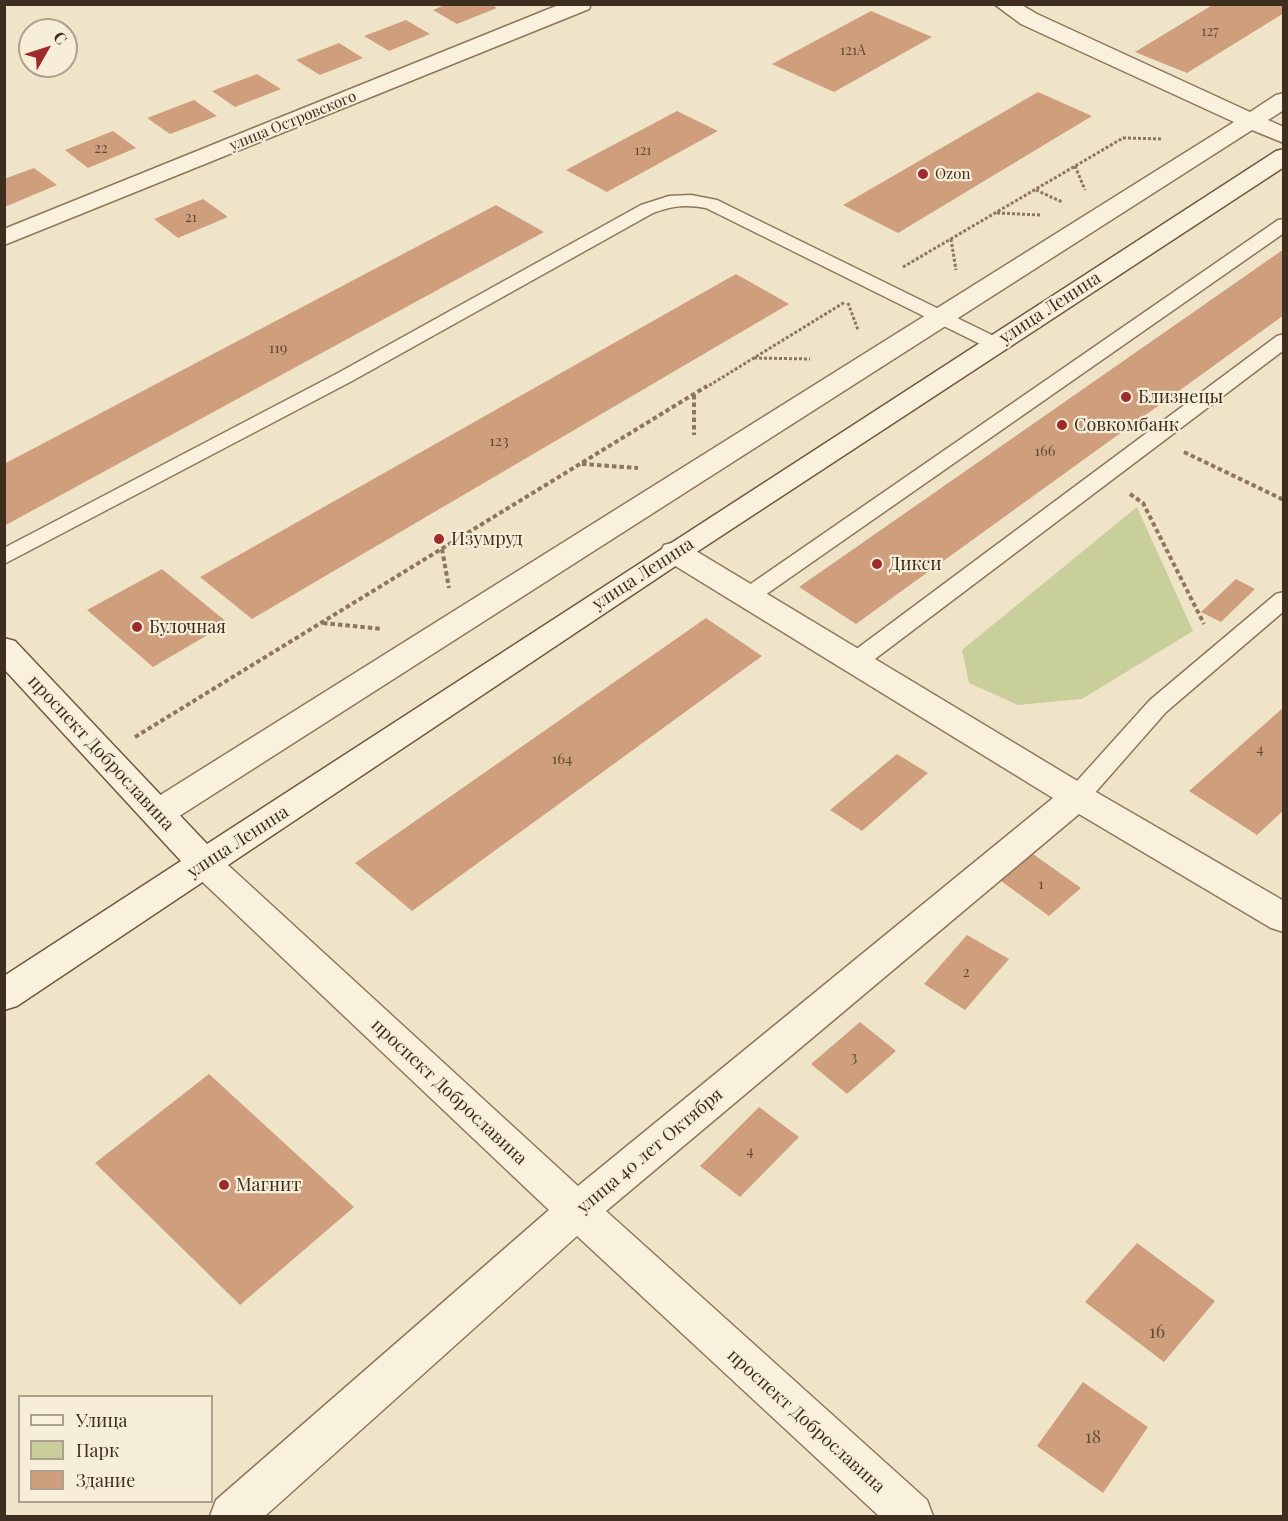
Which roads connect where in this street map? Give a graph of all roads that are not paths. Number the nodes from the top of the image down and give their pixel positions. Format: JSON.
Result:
{"nodes":[{"id":1,"x":581,"y":4,"type":"edge"},
{"id":2,"x":1004,"y":4,"type":"edge"},
{"id":3,"x":1284,"y":100,"type":"edge"},
{"id":4,"x":1251,"y":121,"type":"junction"},
{"id":5,"x":1284,"y":136,"type":"edge"},
{"id":6,"x":1284,"y":156,"type":"edge"},
{"id":7,"x":1284,"y":224,"type":"edge"},
{"id":8,"x":4,"y":238,"type":"edge"},
{"id":9,"x":940,"y":317,"type":"junction"},
{"id":10,"x":1284,"y":340,"type":"edge"},
{"id":11,"x":995,"y":344,"type":"junction"},
{"id":12,"x":675,"y":552,"type":"junction"},
{"id":13,"x":4,"y":557,"type":"edge"},
{"id":14,"x":747,"y":597,"type":"junction"},
{"id":15,"x":1284,"y":599,"type":"edge"},
{"id":16,"x":4,"y":649,"type":"edge"},
{"id":17,"x":855,"y":662,"type":"junction"},
{"id":18,"x":1077,"y":797,"type":"junction"},
{"id":19,"x":158,"y":813,"type":"junction"},
{"id":20,"x":205,"y":864,"type":"junction"},
{"id":21,"x":1284,"y":918,"type":"edge"},
{"id":22,"x":4,"y":995,"type":"edge"},
{"id":23,"x":577,"y":1212,"type":"junction"},
{"id":24,"x":232,"y":1516,"type":"edge"},
{"id":25,"x":911,"y":1516,"type":"edge"}],
"edges":[{"from":1,"to":8,"type":"street","name":"улица Островского"},
{"from":2,"to":4,"type":"street"},
{"from":3,"to":4,"type":"street"},
{"from":4,"to":5,"type":"street"},
{"from":4,"to":9,"type":"street"},
{"from":6,"to":11,"type":"street","name":"улица Ленина"},
{"from":7,"to":14,"type":"lane"},
{"from":9,"to":11,"type":"lane"},
{"from":9,"to":13,"type":"lane"},
{"from":9,"to":19,"type":"street"},
{"from":10,"to":17,"type":"lane"},
{"from":11,"to":12,"type":"street","name":"улица Ленина"},
{"from":12,"to":14,"type":"street"},
{"from":12,"to":20,"type":"street","name":"улица Ленина"},
{"from":14,"to":17,"type":"street"},
{"from":15,"to":18,"type":"lane"},
{"from":16,"to":19,"type":"street","name":"проспект Доброславина"},
{"from":17,"to":18,"type":"street"},
{"from":18,"to":21,"type":"street"},
{"from":18,"to":23,"type":"street","name":"улица 40 лет Октября"},
{"from":19,"to":20,"type":"street","name":"проспект Доброславина"},
{"from":20,"to":22,"type":"street","name":"улица Ленина"},
{"from":20,"to":23,"type":"street","name":"проспект Доброславина"},
{"from":23,"to":24,"type":"street","name":"улица 40 лет Октября"},
{"from":23,"to":25,"type":"street","name":"проспект Доброславина"}]}
